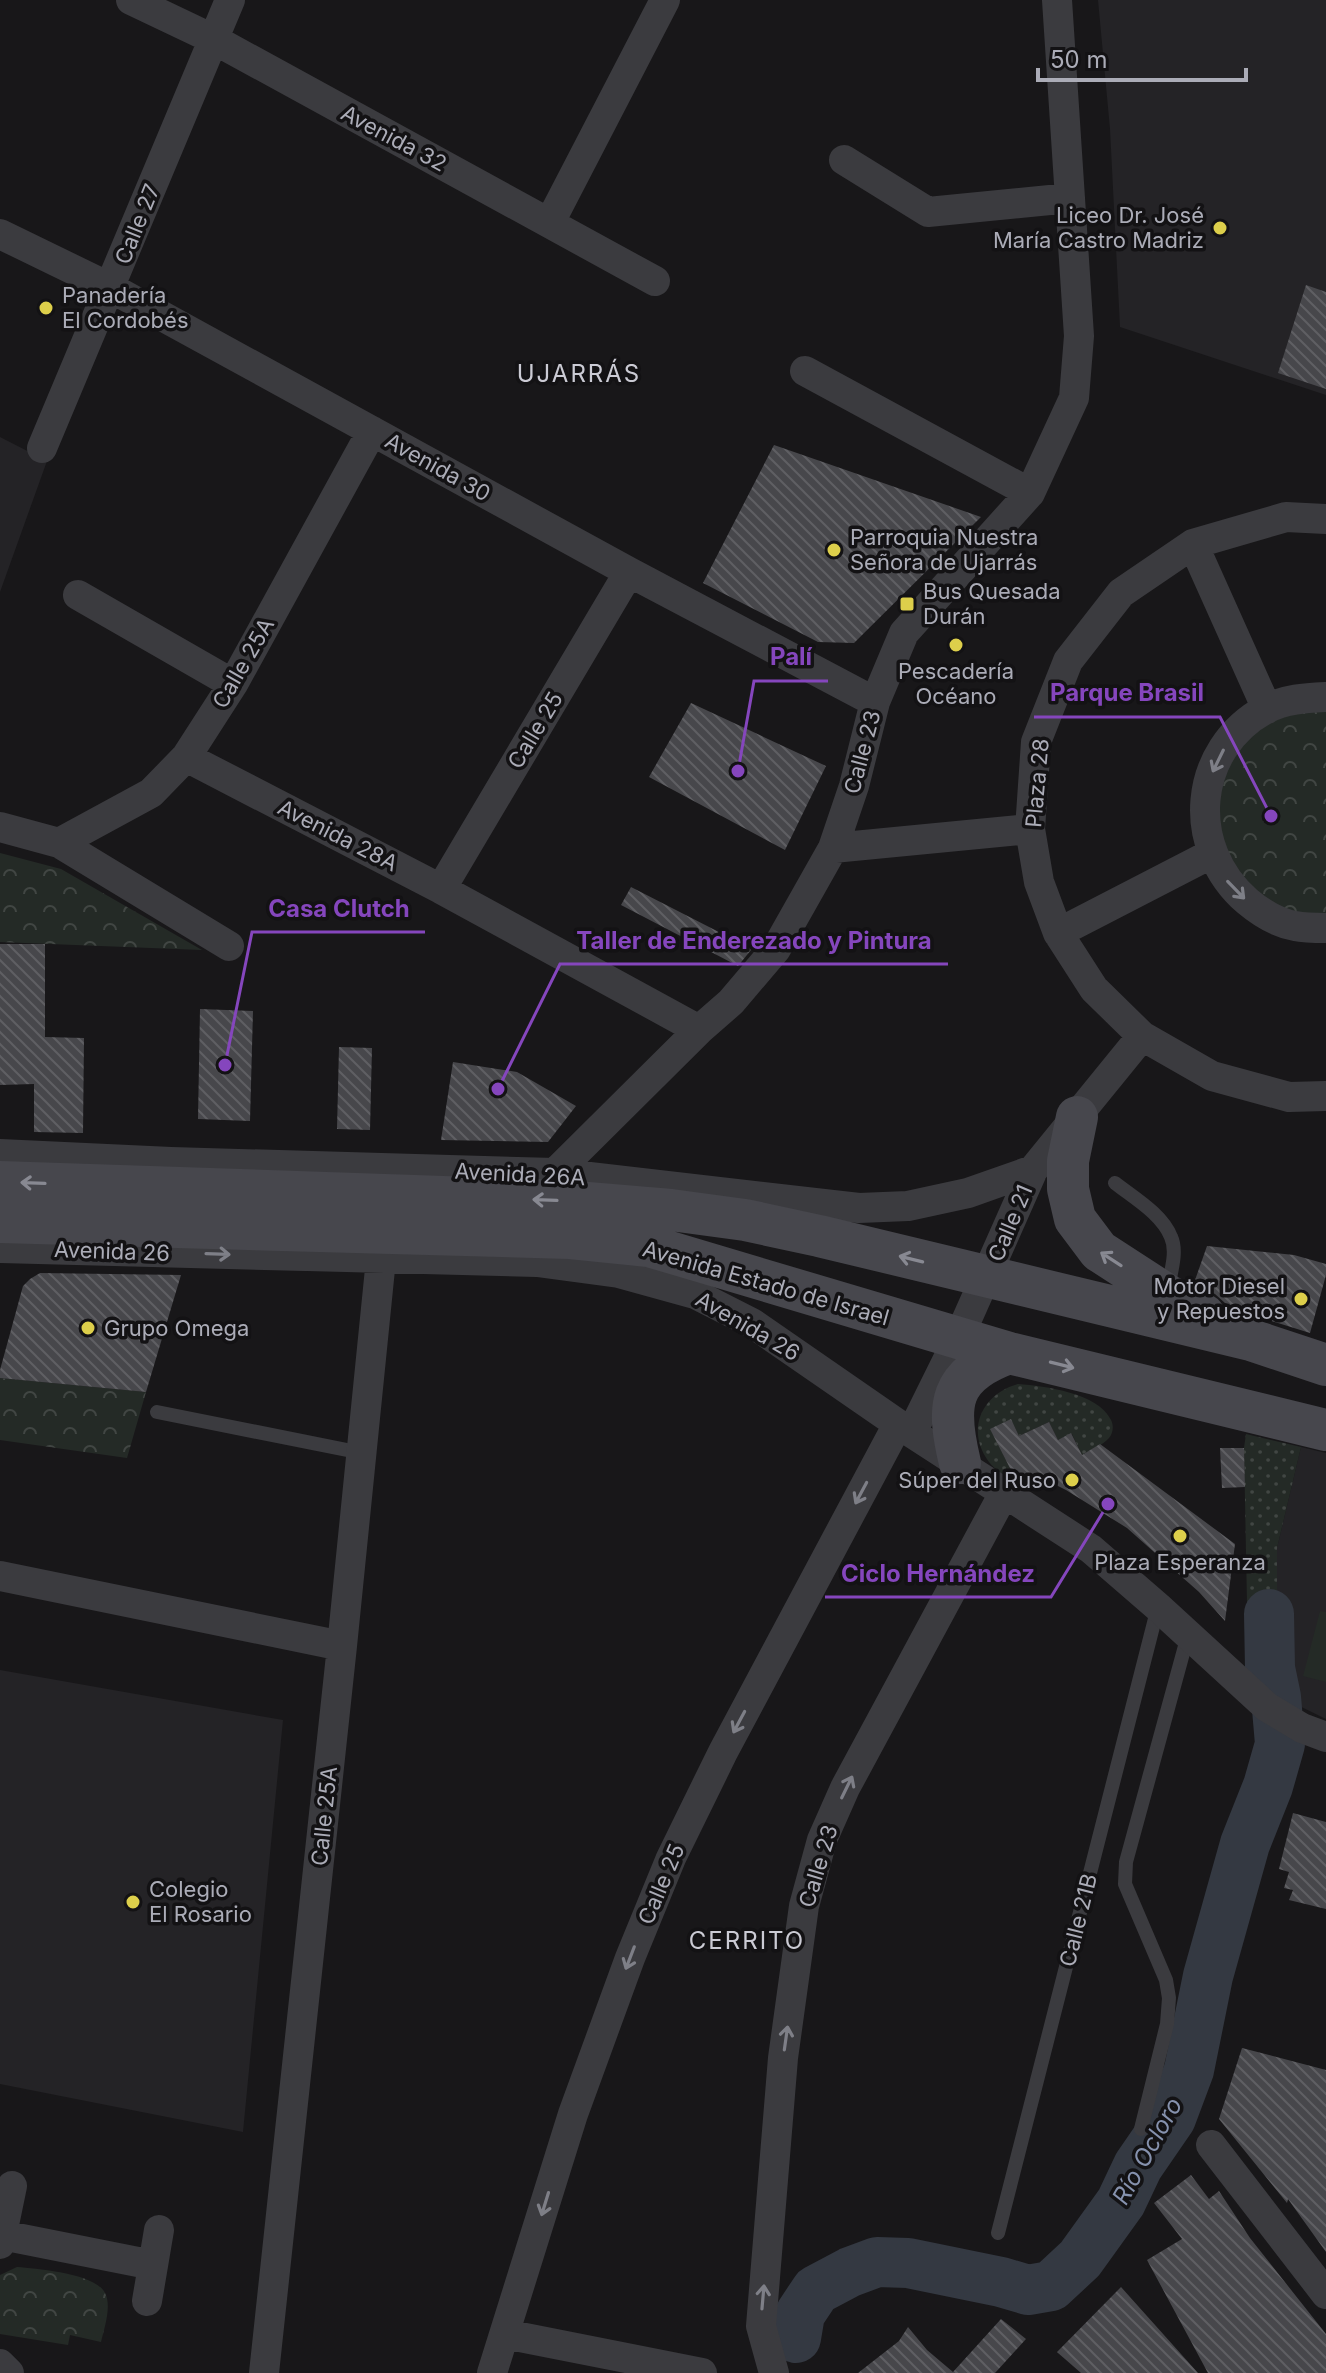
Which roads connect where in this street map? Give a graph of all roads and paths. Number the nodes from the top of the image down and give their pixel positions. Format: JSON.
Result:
{"nodes":[{"id":1,"x":131,"y":0,"type":"edge"},
{"id":2,"x":230,"y":0,"type":"edge"},
{"id":3,"x":665,"y":0,"type":"edge"},
{"id":4,"x":1057,"y":0,"type":"edge"},
{"id":5,"x":213,"y":39,"type":"junction"},
{"id":6,"x":844,"y":160,"type":"dead end"},
{"id":7,"x":1070,"y":198,"type":"junction"},
{"id":8,"x":550,"y":222,"type":"junction"},
{"id":9,"x":0,"y":234,"type":"edge"},
{"id":10,"x":655,"y":281,"type":"dead end"},
{"id":11,"x":111,"y":288,"type":"junction"},
{"id":12,"x":805,"y":371,"type":"dead end"},
{"id":13,"x":372,"y":431,"type":"junction"},
{"id":14,"x":42,"y":448,"type":"dead end"},
{"id":15,"x":1030,"y":493,"type":"junction"},
{"id":16,"x":1326,"y":519,"type":"edge"},
{"id":17,"x":1193,"y":544,"type":"junction"},
{"id":18,"x":629,"y":572,"type":"junction"},
{"id":19,"x":78,"y":595,"type":"dead end"},
{"id":20,"x":233,"y":684,"type":"junction"},
{"id":21,"x":1326,"y":697,"type":"edge"},
{"id":22,"x":875,"y":702,"type":"junction"},
{"id":23,"x":1267,"y":709,"type":"junction"},
{"id":24,"x":186,"y":757,"type":"junction"},
{"id":25,"x":0,"y":827,"type":"edge"},
{"id":26,"x":1030,"y":829,"type":"junction"},
{"id":27,"x":59,"y":843,"type":"junction"},
{"id":28,"x":833,"y":848,"type":"junction"},
{"id":29,"x":1211,"y":854,"type":"junction"},
{"id":30,"x":441,"y":889,"type":"junction"},
{"id":31,"x":1326,"y":928,"type":"edge"},
{"id":32,"x":1058,"y":933,"type":"junction"},
{"id":33,"x":229,"y":946,"type":"dead end"},
{"id":34,"x":699,"y":1030,"type":"junction"},
{"id":35,"x":1142,"y":1036,"type":"junction"},
{"id":36,"x":1326,"y":1096,"type":"edge"},
{"id":37,"x":1077,"y":1117,"type":"junction"},
{"id":38,"x":0,"y":1154,"type":"edge"},
{"id":39,"x":1033,"y":1170,"type":"junction"},
{"id":40,"x":555,"y":1173,"type":"junction"},
{"id":41,"x":0,"y":1182,"type":"edge"},
{"id":42,"x":1115,"y":1183,"type":"dead end"},
{"id":43,"x":0,"y":1222,"type":"edge"},
{"id":44,"x":0,"y":1248,"type":"edge"},
{"id":45,"x":381,"y":1259,"type":"junction"},
{"id":46,"x":987,"y":1278,"type":"junction"},
{"id":47,"x":1167,"y":1295,"type":"junction"},
{"id":48,"x":959,"y":1337,"type":"junction"},
{"id":49,"x":1251,"y":1340,"type":"junction"},
{"id":50,"x":1009,"y":1353,"type":"junction"},
{"id":51,"x":1326,"y":1365,"type":"edge"},
{"id":52,"x":157,"y":1412,"type":"dead end"},
{"id":53,"x":905,"y":1428,"type":"junction"},
{"id":54,"x":1326,"y":1430,"type":"edge"},
{"id":55,"x":362,"y":1453,"type":"junction"},
{"id":56,"x":960,"y":1463,"type":"junction"},
{"id":57,"x":1004,"y":1493,"type":"junction"},
{"id":58,"x":0,"y":1576,"type":"edge"},
{"id":59,"x":1158,"y":1607,"type":"junction"},
{"id":60,"x":1188,"y":1635,"type":"junction"},
{"id":61,"x":342,"y":1646,"type":"junction"},
{"id":62,"x":1314,"y":1732,"type":"edge"},
{"id":63,"x":1141,"y":2129,"type":"dead end"},
{"id":64,"x":1211,"y":2145,"type":"dead end"},
{"id":65,"x":12,"y":2186,"type":"dead end"},
{"id":66,"x":159,"y":2230,"type":"dead end"},
{"id":67,"x":998,"y":2233,"type":"dead end"},
{"id":68,"x":1,"y":2239,"type":"edge"},
{"id":69,"x":153,"y":2265,"type":"junction"},
{"id":70,"x":1326,"y":2294,"type":"edge"},
{"id":71,"x":147,"y":2301,"type":"dead end"},
{"id":72,"x":505,"y":2334,"type":"junction"},
{"id":73,"x":0,"y":2364,"type":"edge"},
{"id":74,"x":9,"y":2373,"type":"edge"},
{"id":75,"x":264,"y":2373,"type":"edge"},
{"id":76,"x":492,"y":2373,"type":"edge"},
{"id":77,"x":702,"y":2373,"type":"edge"},
{"id":78,"x":774,"y":2373,"type":"edge"}],
"edges":[{"from":1,"to":5,"type":"street","name":"Avenida 32"},
{"from":2,"to":5,"type":"street","name":"Calle 27"},
{"from":3,"to":8,"type":"street"},
{"from":4,"to":7,"type":"street","name":"Calle 23"},
{"from":5,"to":8,"type":"street","name":"Avenida 32"},
{"from":5,"to":11,"type":"street","name":"Calle 27"},
{"from":6,"to":7,"type":"street"},
{"from":7,"to":15,"type":"street","name":"Calle 23"},
{"from":8,"to":10,"type":"street","name":"Avenida 32"},
{"from":9,"to":11,"type":"street","name":"Avenida 30"},
{"from":11,"to":13,"type":"street","name":"Avenida 30"},
{"from":11,"to":14,"type":"street","name":"Calle 27"},
{"from":12,"to":15,"type":"street"},
{"from":13,"to":18,"type":"street","name":"Avenida 30"},
{"from":13,"to":20,"type":"street","name":"Calle 25A"},
{"from":15,"to":22,"type":"street","name":"Calle 23"},
{"from":16,"to":17,"type":"street","name":"Plaza 28"},
{"from":17,"to":23,"type":"street"},
{"from":17,"to":26,"type":"street","name":"Plaza 28"},
{"from":18,"to":22,"type":"street","name":"Avenida 30"},
{"from":18,"to":30,"type":"street","name":"Calle 25"},
{"from":19,"to":20,"type":"street"},
{"from":20,"to":24,"type":"street","name":"Calle 25A"},
{"from":21,"to":23,"type":"street"},
{"from":22,"to":28,"type":"street","name":"Calle 23"},
{"from":23,"to":29,"type":"street","one_way":true},
{"from":24,"to":27,"type":"street","name":"Calle 25A"},
{"from":24,"to":30,"type":"street","name":"Avenida 28A"},
{"from":25,"to":27,"type":"street"},
{"from":26,"to":28,"type":"street"},
{"from":26,"to":32,"type":"street","name":"Plaza 28"},
{"from":27,"to":33,"type":"street"},
{"from":28,"to":34,"type":"street","name":"Calle 23"},
{"from":29,"to":31,"type":"street","one_way":true},
{"from":29,"to":32,"type":"street"},
{"from":30,"to":34,"type":"street","name":"Avenida 28A"},
{"from":32,"to":35,"type":"street","name":"Plaza 28"},
{"from":34,"to":40,"type":"street","name":"Calle 23"},
{"from":35,"to":36,"type":"street","name":"Plaza 28"},
{"from":35,"to":37,"type":"street","name":"Calle 21"},
{"from":37,"to":39,"type":"street","name":"Calle 21"},
{"from":47,"to":37,"type":"main road","one_way":true},
{"from":38,"to":40,"type":"street","name":"Avenida 26A"},
{"from":39,"to":40,"type":"street","name":"Avenida 26A"},
{"from":39,"to":46,"type":"street","name":"Calle 21"},
{"from":46,"to":41,"type":"main road","name":"Avenida Estado de Israel","one_way":true},
{"from":42,"to":47,"type":"lane"},
{"from":43,"to":48,"type":"main road","name":"Avenida Estado de Israel"},
{"from":44,"to":45,"type":"street","name":"Avenida 26","one_way":true},
{"from":45,"to":53,"type":"street","name":"Avenida 26"},
{"from":45,"to":55,"type":"street","name":"Calle 25A"},
{"from":46,"to":48,"type":"street","name":"Calle 21"},
{"from":46,"to":49,"type":"main road","name":"Avenida Estado de Israel"},
{"from":47,"to":49,"type":"main road"},
{"from":48,"to":50,"type":"main road","name":"Avenida Estado de Israel"},
{"from":48,"to":53,"type":"street","name":"Calle 21"},
{"from":49,"to":51,"type":"main road","name":"Avenida Estado de Israel"},
{"from":50,"to":54,"type":"main road","name":"Avenida Estado de Israel","one_way":true},
{"from":50,"to":56,"type":"main road"},
{"from":52,"to":55,"type":"lane"},
{"from":53,"to":56,"type":"street","name":"Avenida 26"},
{"from":53,"to":72,"type":"street","name":"Calle 25","one_way":true},
{"from":55,"to":61,"type":"street","name":"Calle 25A"},
{"from":56,"to":57,"type":"street","name":"Avenida 26"},
{"from":57,"to":59,"type":"street","name":"Avenida 26"},
{"from":78,"to":57,"type":"street","name":"Calle 23","one_way":true},
{"from":58,"to":61,"type":"street"},
{"from":59,"to":60,"type":"street","name":"Avenida 26"},
{"from":59,"to":67,"type":"lane","name":"Calle 21B"},
{"from":60,"to":62,"type":"street","name":"Avenida 26"},
{"from":60,"to":63,"type":"lane"},
{"from":61,"to":75,"type":"street","name":"Calle 25A"},
{"from":64,"to":70,"type":"street"},
{"from":65,"to":68,"type":"street"},
{"from":66,"to":69,"type":"street"},
{"from":68,"to":69,"type":"street"},
{"from":69,"to":71,"type":"street"},
{"from":72,"to":76,"type":"street","name":"Calle 25"},
{"from":72,"to":77,"type":"street"},
{"from":73,"to":74,"type":"street"}]}
